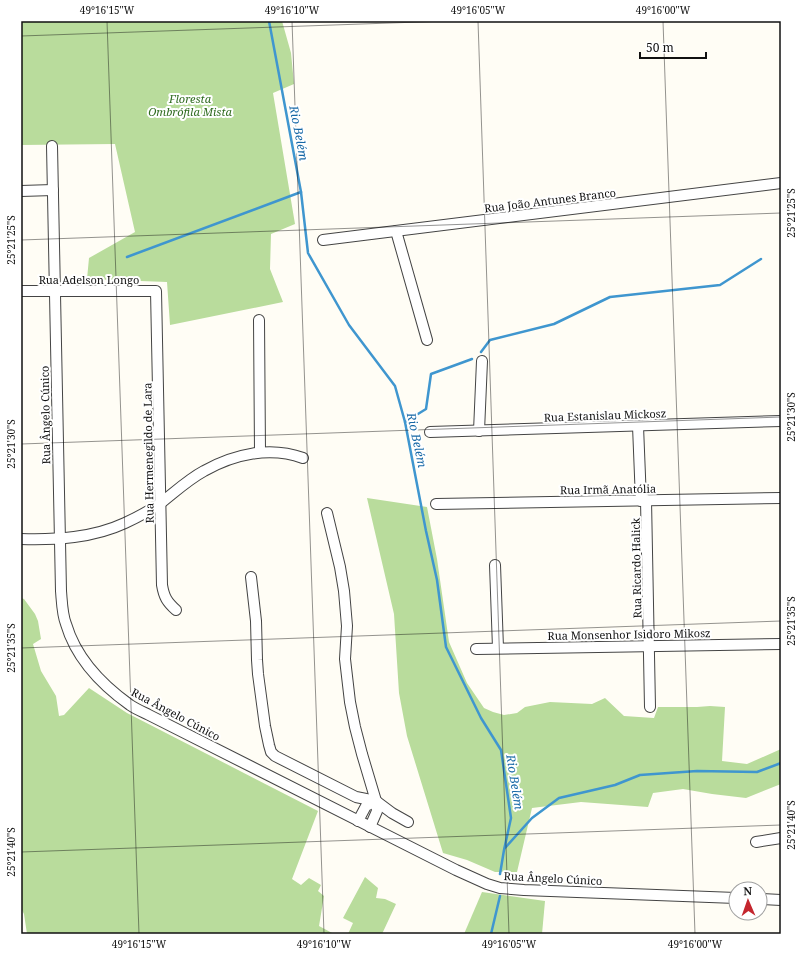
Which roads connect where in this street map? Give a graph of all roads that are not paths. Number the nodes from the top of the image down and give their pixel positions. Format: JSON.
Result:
{"nodes":[{"id":1,"x":52,"y":146,"type":"dead end"},
{"id":2,"x":781,"y":183,"type":"edge"},
{"id":3,"x":53,"y":190,"type":"junction"},
{"id":4,"x":21,"y":191,"type":"edge"},
{"id":5,"x":396,"y":231,"type":"junction"},
{"id":6,"x":323,"y":240,"type":"dead end"},
{"id":7,"x":21,"y":291,"type":"edge"},
{"id":8,"x":55,"y":291,"type":"junction"},
{"id":9,"x":156,"y":291,"type":"joint"},
{"id":10,"x":259,"y":320,"type":"dead end"},
{"id":11,"x":427,"y":340,"type":"dead end"},
{"id":12,"x":482,"y":361,"type":"dead end"},
{"id":13,"x":781,"y":421,"type":"edge"},
{"id":14,"x":638,"y":426,"type":"junction"},
{"id":15,"x":479,"y":430,"type":"junction"},
{"id":16,"x":430,"y":432,"type":"dead end"},
{"id":17,"x":260,"y":452,"type":"junction"},
{"id":18,"x":303,"y":458,"type":"dead end"},
{"id":19,"x":781,"y":498,"type":"edge"},
{"id":20,"x":643,"y":500,"type":"junction"},
{"id":21,"x":160,"y":503,"type":"junction"},
{"id":22,"x":436,"y":504,"type":"dead end"},
{"id":23,"x":327,"y":513,"type":"dead end"},
{"id":24,"x":60,"y":538,"type":"junction"},
{"id":25,"x":21,"y":539,"type":"edge"},
{"id":26,"x":495,"y":565,"type":"dead end"},
{"id":27,"x":251,"y":577,"type":"dead end"},
{"id":28,"x":176,"y":610,"type":"dead end"},
{"id":29,"x":781,"y":644,"type":"edge"},
{"id":30,"x":649,"y":646,"type":"junction"},
{"id":31,"x":498,"y":648,"type":"junction"},
{"id":32,"x":476,"y":649,"type":"dead end"},
{"id":33,"x":650,"y":707,"type":"dead end"},
{"id":34,"x":376,"y":801,"type":"junction"},
{"id":35,"x":358,"y":821,"type":"junction"},
{"id":36,"x":408,"y":822,"type":"dead end"},
{"id":37,"x":370,"y":827,"type":"junction"},
{"id":38,"x":781,"y":838,"type":"edge"},
{"id":39,"x":756,"y":842,"type":"dead end"},
{"id":40,"x":728,"y":898,"type":"edge"},
{"id":41,"x":768,"y":901,"type":"edge"},
{"id":42,"x":781,"y":903,"type":"edge"}],
"edges":[{"from":1,"to":3,"type":"street","name":"Rua Ângelo Cúnico"},
{"from":2,"to":5,"type":"street","name":"Rua João Antunes Branco"},
{"from":3,"to":4,"type":"street"},
{"from":3,"to":8,"type":"street","name":"Rua Ângelo Cúnico"},
{"from":5,"to":6,"type":"street","name":"Rua João Antunes Branco"},
{"from":5,"to":11,"type":"street"},
{"from":7,"to":8,"type":"street","name":"Rua Adelson Longo"},
{"from":8,"to":9,"type":"street","name":"Rua Adelson Longo"},
{"from":8,"to":24,"type":"street","name":"Rua Ângelo Cúnico"},
{"from":9,"to":21,"type":"street","name":"Rua Hermenegildo de Lara"},
{"from":10,"to":17,"type":"street"},
{"from":12,"to":15,"type":"street"},
{"from":13,"to":14,"type":"street","name":"Rua Estanislau Mickosz"},
{"from":14,"to":15,"type":"street","name":"Rua Estanislau Mickosz"},
{"from":14,"to":20,"type":"street","name":"Rua Ricardo Halick"},
{"from":15,"to":16,"type":"street","name":"Rua Estanislau Mickosz"},
{"from":17,"to":18,"type":"street"},
{"from":17,"to":21,"type":"street"},
{"from":19,"to":20,"type":"street","name":"Rua Irmã Anatólia"},
{"from":20,"to":22,"type":"street","name":"Rua Irmã Anatólia"},
{"from":20,"to":30,"type":"street","name":"Rua Ricardo Halick"},
{"from":21,"to":24,"type":"street"},
{"from":21,"to":28,"type":"street","name":"Rua Hermenegildo de Lara"},
{"from":23,"to":34,"type":"street"},
{"from":24,"to":25,"type":"street"},
{"from":24,"to":35,"type":"street","name":"Rua Ângelo Cúnico"},
{"from":26,"to":31,"type":"street"},
{"from":27,"to":34,"type":"street"},
{"from":29,"to":30,"type":"street","name":"Rua Monsenhor Isidoro Mikosz"},
{"from":30,"to":31,"type":"street","name":"Rua Monsenhor Isidoro Mikosz"},
{"from":30,"to":33,"type":"street","name":"Rua Ricardo Halick"},
{"from":31,"to":32,"type":"street","name":"Rua Monsenhor Isidoro Mikosz"},
{"from":34,"to":35,"type":"street"},
{"from":34,"to":36,"type":"street"},
{"from":34,"to":37,"type":"street"},
{"from":35,"to":37,"type":"street","name":"Rua Ângelo Cúnico"},
{"from":37,"to":40,"type":"street","name":"Rua Ângelo Cúnico"},
{"from":38,"to":39,"type":"street"},
{"from":41,"to":42,"type":"street"}]}
